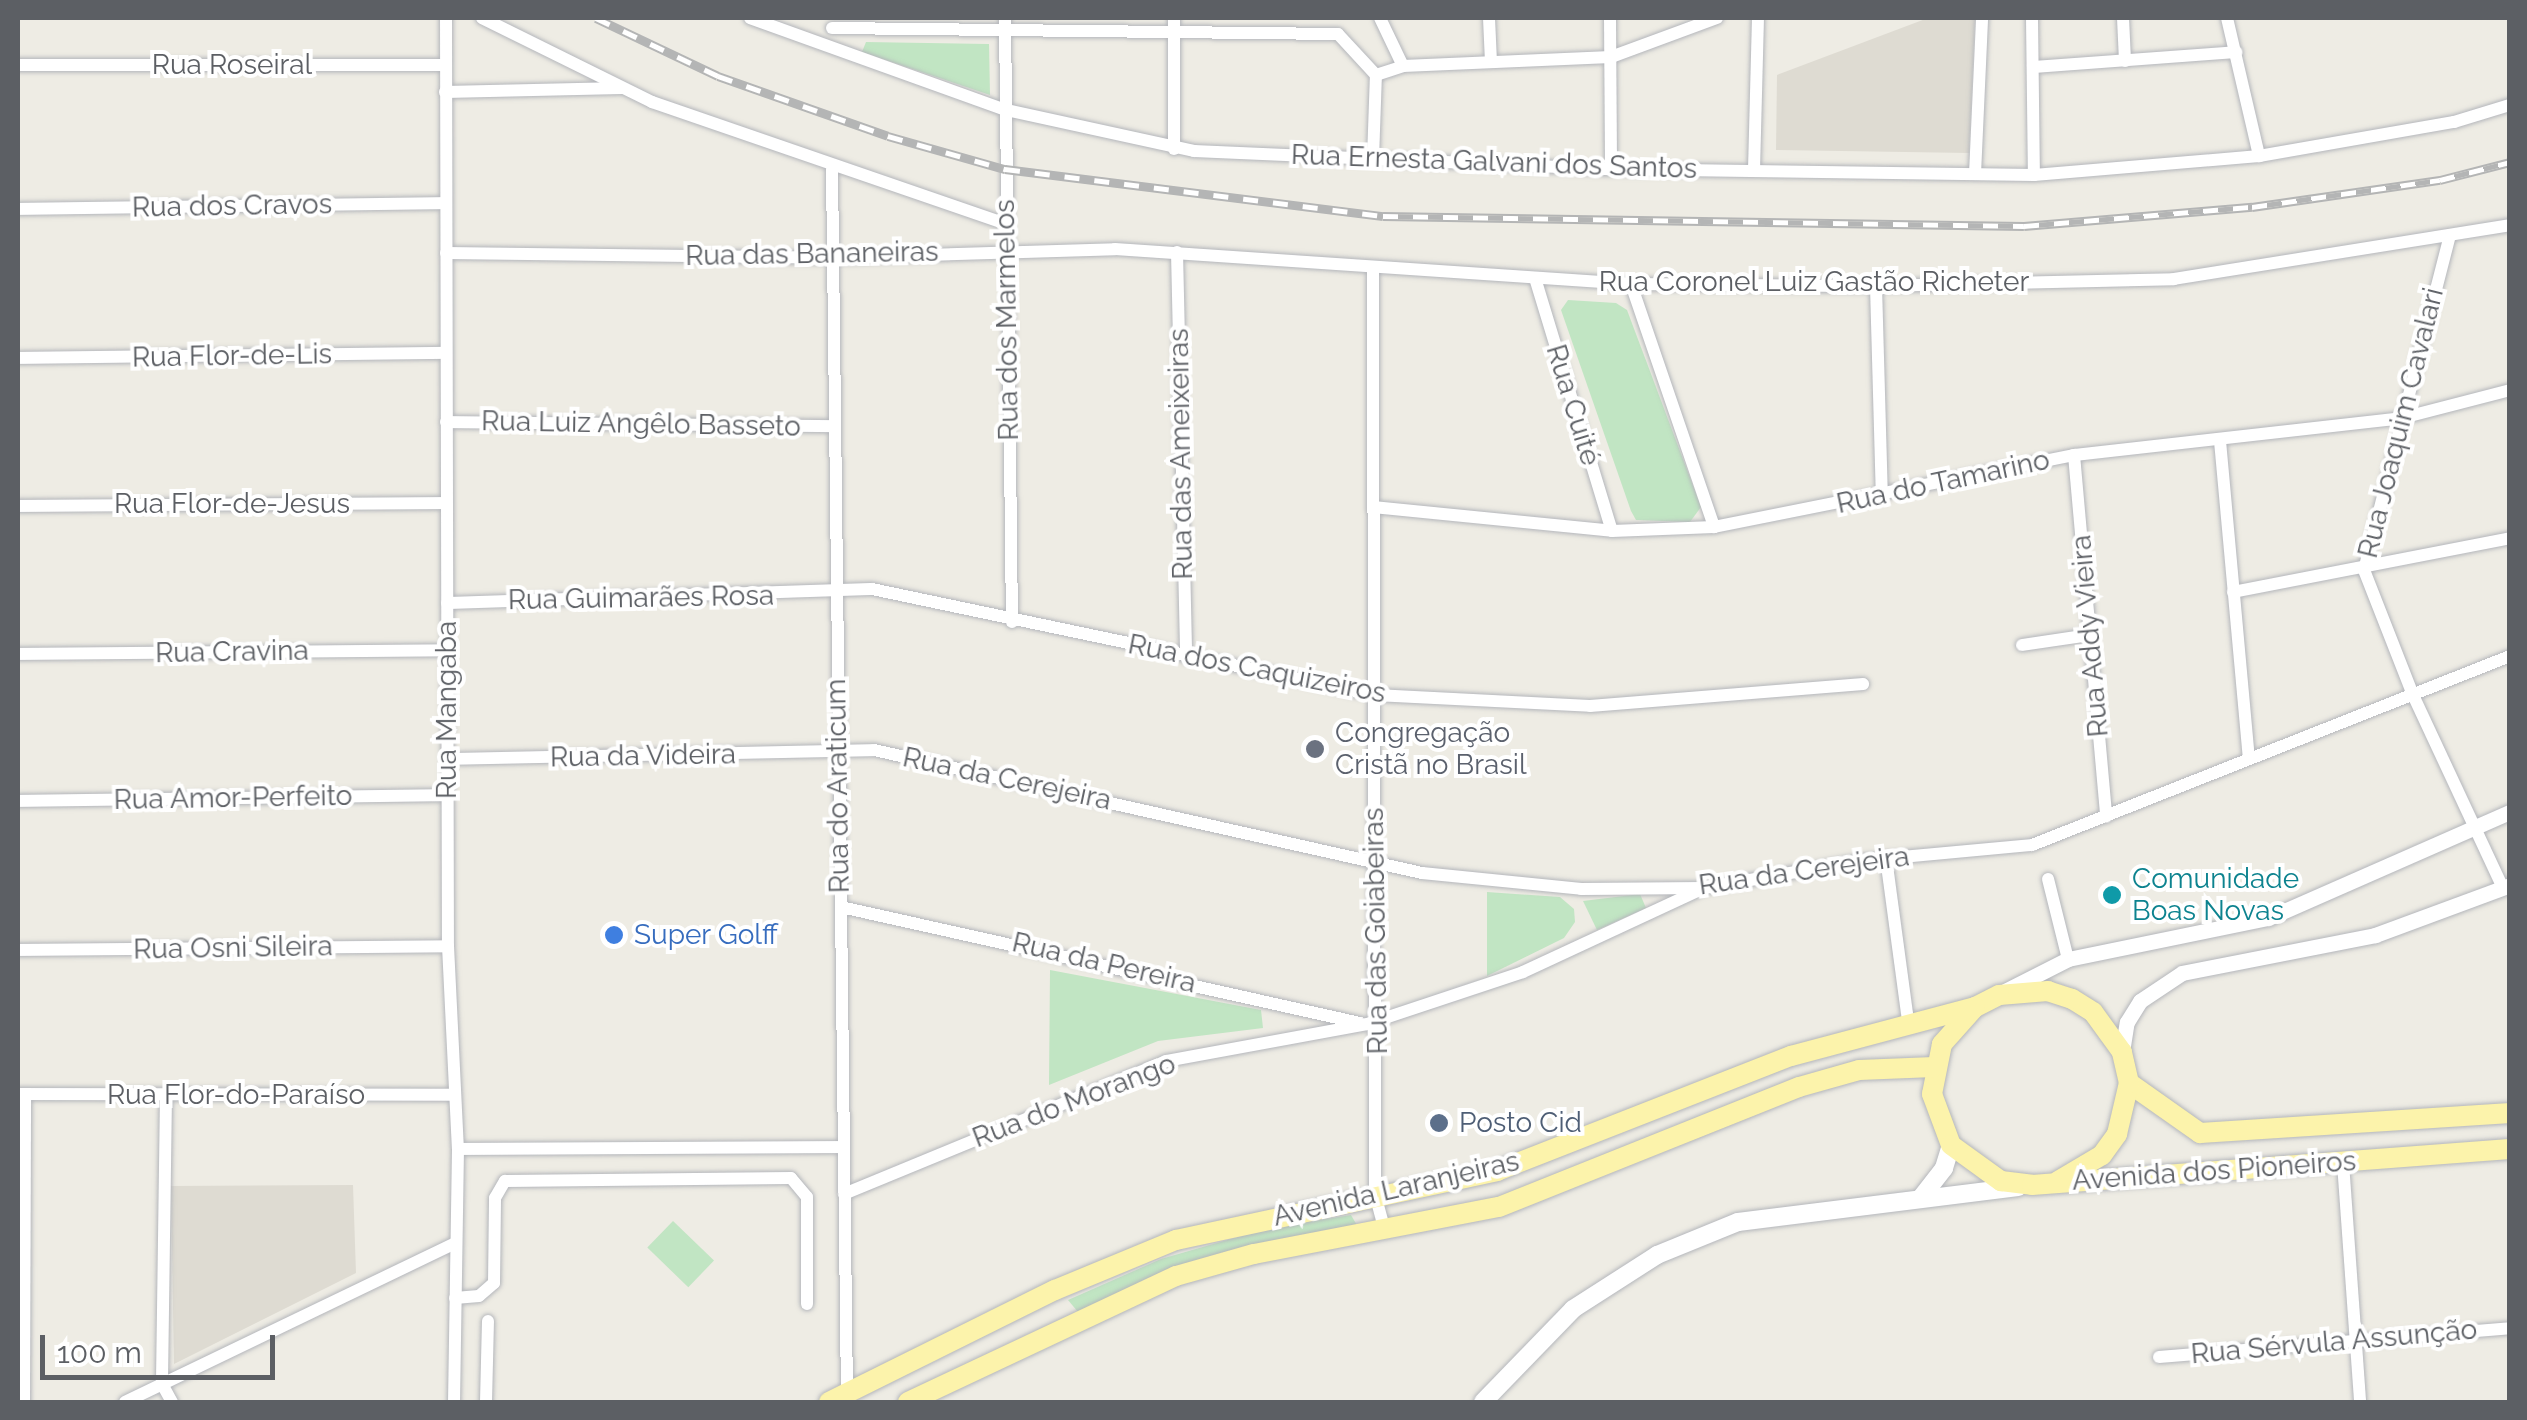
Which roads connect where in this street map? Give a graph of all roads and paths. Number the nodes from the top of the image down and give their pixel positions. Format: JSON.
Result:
{"nodes":[{"id":1,"x":446,"y":18,"type":"edge"},
{"id":2,"x":482,"y":18,"type":"edge"},
{"id":3,"x":750,"y":18,"type":"edge"},
{"id":4,"x":1270,"y":18,"type":"edge"},
{"id":5,"x":1380,"y":18,"type":"edge"},
{"id":6,"x":1489,"y":18,"type":"edge"},
{"id":7,"x":1610,"y":18,"type":"edge"},
{"id":8,"x":1717,"y":18,"type":"edge"},
{"id":9,"x":1758,"y":18,"type":"edge"},
{"id":10,"x":1982,"y":18,"type":"edge"},
{"id":11,"x":2032,"y":18,"type":"edge"},
{"id":12,"x":2123,"y":18,"type":"edge"},
{"id":13,"x":2227,"y":18,"type":"edge"},
{"id":14,"x":832,"y":23,"type":"edge"},
{"id":15,"x":1005,"y":24,"type":"edge"},
{"id":16,"x":1174,"y":25,"type":"edge"},
{"id":17,"x":1269,"y":34,"type":"junction"},
{"id":18,"x":833,"y":49,"type":"junction"},
{"id":19,"x":2236,"y":52,"type":"junction"},
{"id":20,"x":1610,"y":57,"type":"junction"},
{"id":21,"x":2126,"y":61,"type":"junction"},
{"id":22,"x":1491,"y":62,"type":"junction"},
{"id":23,"x":446,"y":65,"type":"junction"},
{"id":24,"x":18,"y":66,"type":"edge"},
{"id":25,"x":1403,"y":66,"type":"junction"},
{"id":26,"x":2033,"y":68,"type":"junction"},
{"id":27,"x":1376,"y":75,"type":"junction"},
{"id":28,"x":624,"y":88,"type":"junction"},
{"id":29,"x":444,"y":92,"type":"junction"},
{"id":30,"x":2510,"y":105,"type":"edge"},
{"id":31,"x":1006,"y":110,"type":"junction"},
{"id":32,"x":1174,"y":149,"type":"junction"},
{"id":33,"x":2259,"y":156,"type":"junction"},
{"id":34,"x":1374,"y":159,"type":"junction"},
{"id":35,"x":832,"y":169,"type":"junction"},
{"id":36,"x":1612,"y":169,"type":"junction"},
{"id":37,"x":1754,"y":170,"type":"junction"},
{"id":38,"x":1975,"y":174,"type":"junction"},
{"id":39,"x":2034,"y":174,"type":"junction"},
{"id":40,"x":446,"y":203,"type":"junction"},
{"id":41,"x":18,"y":208,"type":"edge"},
{"id":42,"x":1004,"y":223,"type":"junction"},
{"id":43,"x":2510,"y":224,"type":"edge"},
{"id":44,"x":2449,"y":239,"type":"junction"},
{"id":45,"x":1005,"y":250,"type":"junction"},
{"id":46,"x":1177,"y":252,"type":"junction"},
{"id":47,"x":446,"y":253,"type":"junction"},
{"id":48,"x":834,"y":258,"type":"junction"},
{"id":49,"x":1373,"y":270,"type":"junction"},
{"id":50,"x":1535,"y":278,"type":"junction"},
{"id":51,"x":1631,"y":284,"type":"junction"},
{"id":52,"x":1876,"y":286,"type":"junction"},
{"id":53,"x":446,"y":353,"type":"junction"},
{"id":54,"x":18,"y":358,"type":"edge"},
{"id":55,"x":2510,"y":390,"type":"edge"},
{"id":56,"x":2402,"y":418,"type":"junction"},
{"id":57,"x":446,"y":422,"type":"junction"},
{"id":58,"x":835,"y":426,"type":"junction"},
{"id":59,"x":2220,"y":440,"type":"junction"},
{"id":60,"x":2074,"y":455,"type":"junction"},
{"id":61,"x":1882,"y":497,"type":"junction"},
{"id":62,"x":446,"y":503,"type":"junction"},
{"id":63,"x":18,"y":506,"type":"edge"},
{"id":64,"x":1373,"y":507,"type":"junction"},
{"id":65,"x":1714,"y":527,"type":"junction"},
{"id":66,"x":1612,"y":531,"type":"junction"},
{"id":67,"x":2510,"y":538,"type":"edge"},
{"id":68,"x":2364,"y":570,"type":"junction"},
{"id":69,"x":2233,"y":592,"type":"junction"},
{"id":70,"x":835,"y":594,"type":"junction"},
{"id":71,"x":447,"y":602,"type":"junction"},
{"id":72,"x":1012,"y":622,"type":"junction"},
{"id":73,"x":2090,"y":635,"type":"junction"},
{"id":74,"x":2022,"y":645,"type":"dead end"},
{"id":75,"x":447,"y":650,"type":"junction"},
{"id":76,"x":18,"y":654,"type":"edge"},
{"id":77,"x":1186,"y":656,"type":"junction"},
{"id":78,"x":2510,"y":656,"type":"edge"},
{"id":79,"x":1863,"y":684,"type":"dead end"},
{"id":80,"x":1375,"y":695,"type":"junction"},
{"id":81,"x":2412,"y":695,"type":"junction"},
{"id":82,"x":838,"y":753,"type":"junction"},
{"id":83,"x":2249,"y":757,"type":"junction"},
{"id":84,"x":448,"y":759,"type":"junction"},
{"id":85,"x":448,"y":795,"type":"junction"},
{"id":86,"x":18,"y":802,"type":"edge"},
{"id":87,"x":2510,"y":812,"type":"edge"},
{"id":88,"x":2106,"y":817,"type":"junction"},
{"id":89,"x":2472,"y":827,"type":"junction"},
{"id":90,"x":1886,"y":858,"type":"junction"},
{"id":91,"x":1374,"y":862,"type":"junction"},
{"id":92,"x":2048,"y":880,"type":"dead end"},
{"id":93,"x":2506,"y":886,"type":"edge"},
{"id":94,"x":1704,"y":888,"type":"junction"},
{"id":95,"x":840,"y":907,"type":"junction"},
{"id":96,"x":448,"y":946,"type":"junction"},
{"id":97,"x":18,"y":950,"type":"edge"},
{"id":98,"x":2068,"y":959,"type":"junction"},
{"id":99,"x":1999,"y":995,"type":"junction"},
{"id":100,"x":1975,"y":1007,"type":"junction"},
{"id":101,"x":1908,"y":1020,"type":"junction"},
{"id":102,"x":1373,"y":1022,"type":"junction"},
{"id":103,"x":2122,"y":1052,"type":"junction"},
{"id":104,"x":1934,"y":1067,"type":"junction"},
{"id":105,"x":2129,"y":1083,"type":"junction"},
{"id":106,"x":21,"y":1094,"type":"edge"},
{"id":107,"x":166,"y":1095,"type":"junction"},
{"id":108,"x":455,"y":1095,"type":"junction"},
{"id":109,"x":2510,"y":1113,"type":"edge"},
{"id":110,"x":1951,"y":1145,"type":"junction"},
{"id":111,"x":844,"y":1147,"type":"junction"},
{"id":112,"x":458,"y":1149,"type":"junction"},
{"id":113,"x":2510,"y":1149,"type":"edge"},
{"id":114,"x":2343,"y":1163,"type":"junction"},
{"id":115,"x":2058,"y":1181,"type":"junction"},
{"id":116,"x":2032,"y":1185,"type":"junction"},
{"id":117,"x":844,"y":1194,"type":"junction"},
{"id":118,"x":1375,"y":1194,"type":"junction"},
{"id":119,"x":1920,"y":1200,"type":"junction"},
{"id":120,"x":1385,"y":1231,"type":"junction"},
{"id":121,"x":456,"y":1243,"type":"junction"},
{"id":122,"x":455,"y":1298,"type":"junction"},
{"id":123,"x":807,"y":1304,"type":"dead end"},
{"id":124,"x":488,"y":1321,"type":"dead end"},
{"id":125,"x":2510,"y":1328,"type":"edge"},
{"id":126,"x":2355,"y":1338,"type":"junction"},
{"id":127,"x":2159,"y":1357,"type":"dead end"},
{"id":128,"x":162,"y":1384,"type":"junction"},
{"id":129,"x":842,"y":1400,"type":"edge"},
{"id":130,"x":24,"y":1402,"type":"edge"},
{"id":131,"x":125,"y":1402,"type":"edge"},
{"id":132,"x":172,"y":1402,"type":"edge"},
{"id":133,"x":454,"y":1402,"type":"edge"},
{"id":134,"x":486,"y":1402,"type":"edge"},
{"id":135,"x":908,"y":1402,"type":"edge"},
{"id":136,"x":1483,"y":1402,"type":"edge"},
{"id":137,"x":2360,"y":1402,"type":"edge"}],
"edges":[{"from":1,"to":23,"type":"street","name":"Rua Mangaba"},
{"from":2,"to":28,"type":"street"},
{"from":3,"to":18,"type":"street","name":"Rua Ernesta Galvani dos Santos"},
{"from":4,"to":17,"type":"street"},
{"from":5,"to":25,"type":"street"},
{"from":6,"to":22,"type":"street"},
{"from":7,"to":20,"type":"street"},
{"from":8,"to":20,"type":"street"},
{"from":9,"to":37,"type":"street"},
{"from":10,"to":38,"type":"street"},
{"from":11,"to":26,"type":"street"},
{"from":12,"to":21,"type":"street"},
{"from":13,"to":19,"type":"street"},
{"from":14,"to":15,"type":"street"},
{"from":14,"to":18,"type":"street"},
{"from":15,"to":16,"type":"street"},
{"from":15,"to":31,"type":"street","name":"Rua dos Marmelos"},
{"from":16,"to":17,"type":"street"},
{"from":16,"to":32,"type":"street"},
{"from":17,"to":27,"type":"street"},
{"from":18,"to":31,"type":"street","name":"Rua Ernesta Galvani dos Santos"},
{"from":19,"to":21,"type":"street"},
{"from":19,"to":33,"type":"street"},
{"from":20,"to":22,"type":"street"},
{"from":20,"to":36,"type":"street"},
{"from":21,"to":26,"type":"street"},
{"from":22,"to":25,"type":"street"},
{"from":23,"to":24,"type":"street","name":"Rua Roseiral"},
{"from":23,"to":29,"type":"street","name":"Rua Mangaba"},
{"from":25,"to":27,"type":"street"},
{"from":26,"to":39,"type":"street"},
{"from":27,"to":34,"type":"street"},
{"from":28,"to":29,"type":"street"},
{"from":28,"to":35,"type":"street"},
{"from":29,"to":40,"type":"street","name":"Rua Mangaba"},
{"from":30,"to":33,"type":"street","name":"Rua Ernesta Galvani dos Santos"},
{"from":31,"to":32,"type":"street","name":"Rua Ernesta Galvani dos Santos"},
{"from":31,"to":42,"type":"street","name":"Rua dos Marmelos"},
{"from":32,"to":34,"type":"street","name":"Rua Ernesta Galvani dos Santos"},
{"from":33,"to":39,"type":"street","name":"Rua Ernesta Galvani dos Santos"},
{"from":34,"to":36,"type":"street","name":"Rua Ernesta Galvani dos Santos"},
{"from":35,"to":42,"type":"street"},
{"from":35,"to":48,"type":"street","name":"Rua do Araticum"},
{"from":36,"to":37,"type":"street","name":"Rua Ernesta Galvani dos Santos"},
{"from":37,"to":38,"type":"street","name":"Rua Ernesta Galvani dos Santos"},
{"from":38,"to":39,"type":"street","name":"Rua Ernesta Galvani dos Santos"},
{"from":40,"to":41,"type":"street","name":"Rua dos Cravos"},
{"from":40,"to":47,"type":"street","name":"Rua Mangaba"},
{"from":42,"to":45,"type":"street","name":"Rua dos Marmelos"},
{"from":43,"to":44,"type":"street","name":"Rua Coronel Luiz Gastão Richeter"},
{"from":44,"to":52,"type":"street","name":"Rua Coronel Luiz Gastão Richeter"},
{"from":44,"to":56,"type":"street","name":"Rua Joaquim Cavalari"},
{"from":45,"to":46,"type":"street","name":"Rua das Bananeiras"},
{"from":45,"to":48,"type":"street","name":"Rua das Bananeiras"},
{"from":45,"to":72,"type":"street","name":"Rua dos Marmelos"},
{"from":46,"to":49,"type":"street","name":"Rua Coronel Luiz Gastão Richeter"},
{"from":46,"to":77,"type":"street","name":"Rua das Ameixeiras"},
{"from":47,"to":48,"type":"street","name":"Rua das Bananeiras"},
{"from":47,"to":53,"type":"street","name":"Rua Mangaba"},
{"from":48,"to":58,"type":"street","name":"Rua do Araticum"},
{"from":49,"to":50,"type":"street","name":"Rua Coronel Luiz Gastão Richeter"},
{"from":49,"to":64,"type":"street","name":"Rua das Goiabeiras"},
{"from":50,"to":51,"type":"street","name":"Rua Coronel Luiz Gastão Richeter"},
{"from":50,"to":66,"type":"street","name":"Rua Cuité"},
{"from":51,"to":52,"type":"street","name":"Rua Coronel Luiz Gastão Richeter"},
{"from":51,"to":65,"type":"street"},
{"from":52,"to":61,"type":"street"},
{"from":53,"to":54,"type":"street","name":"Rua Flor-de-Lis"},
{"from":53,"to":57,"type":"street","name":"Rua Mangaba"},
{"from":55,"to":56,"type":"street","name":"Rua do Tamarino"},
{"from":56,"to":59,"type":"street","name":"Rua do Tamarino"},
{"from":56,"to":68,"type":"street","name":"Rua Joaquim Cavalari"},
{"from":57,"to":58,"type":"street","name":"Rua Luiz Angêlo Basseto"},
{"from":57,"to":62,"type":"street","name":"Rua Mangaba"},
{"from":58,"to":70,"type":"street","name":"Rua do Araticum"},
{"from":59,"to":60,"type":"street","name":"Rua do Tamarino"},
{"from":59,"to":69,"type":"street"},
{"from":60,"to":61,"type":"street","name":"Rua do Tamarino"},
{"from":60,"to":73,"type":"street","name":"Rua Addy Vieira"},
{"from":61,"to":65,"type":"street","name":"Rua do Tamarino"},
{"from":62,"to":63,"type":"street","name":"Rua Flor-de-Jesus"},
{"from":62,"to":71,"type":"street","name":"Rua Mangaba"},
{"from":64,"to":66,"type":"street","name":"Rua do Tamarino"},
{"from":64,"to":80,"type":"street","name":"Rua das Goiabeiras"},
{"from":65,"to":66,"type":"street","name":"Rua do Tamarino"},
{"from":67,"to":68,"type":"street"},
{"from":68,"to":69,"type":"street"},
{"from":68,"to":81,"type":"street","name":"Rua Joaquim Cavalari"},
{"from":69,"to":83,"type":"street"},
{"from":70,"to":71,"type":"street","name":"Rua Guimarães Rosa"},
{"from":70,"to":72,"type":"street","name":"Rua dos Caquizeiros"},
{"from":70,"to":82,"type":"street","name":"Rua do Araticum"},
{"from":71,"to":75,"type":"street","name":"Rua Mangaba"},
{"from":72,"to":77,"type":"street","name":"Rua dos Caquizeiros"},
{"from":73,"to":74,"type":"street"},
{"from":73,"to":88,"type":"street","name":"Rua Addy Vieira"},
{"from":75,"to":76,"type":"street","name":"Rua Cravina"},
{"from":75,"to":84,"type":"street","name":"Rua Mangaba"},
{"from":77,"to":80,"type":"street","name":"Rua dos Caquizeiros"},
{"from":78,"to":81,"type":"street","name":"Rua da Cerejeira"},
{"from":79,"to":80,"type":"street","name":"Rua dos Caquizeiros"},
{"from":80,"to":91,"type":"street","name":"Rua das Goiabeiras"},
{"from":81,"to":83,"type":"street","name":"Rua da Cerejeira"},
{"from":81,"to":89,"type":"street","name":"Rua Joaquim Cavalari"},
{"from":82,"to":84,"type":"street","name":"Rua da Videira"},
{"from":82,"to":91,"type":"street","name":"Rua da Cerejeira"},
{"from":82,"to":95,"type":"street","name":"Rua do Araticum"},
{"from":83,"to":88,"type":"street","name":"Rua da Cerejeira"},
{"from":84,"to":85,"type":"street","name":"Rua Mangaba"},
{"from":85,"to":86,"type":"street","name":"Rua Amor-Perfeito"},
{"from":85,"to":96,"type":"street","name":"Rua Mangaba"},
{"from":87,"to":89,"type":"street"},
{"from":88,"to":90,"type":"street","name":"Rua da Cerejeira"},
{"from":89,"to":93,"type":"street","name":"Rua Joaquim Cavalari"},
{"from":89,"to":98,"type":"street"},
{"from":90,"to":94,"type":"street","name":"Rua da Cerejeira"},
{"from":90,"to":101,"type":"street"},
{"from":91,"to":94,"type":"street","name":"Rua da Cerejeira"},
{"from":91,"to":102,"type":"street","name":"Rua das Goiabeiras"},
{"from":92,"to":98,"type":"street"},
{"from":93,"to":103,"type":"street"},
{"from":94,"to":102,"type":"street","name":"Rua do Morango"},
{"from":95,"to":102,"type":"street","name":"Rua da Pereira"},
{"from":95,"to":111,"type":"street","name":"Rua do Araticum"},
{"from":96,"to":97,"type":"street","name":"Rua Osni Sileira"},
{"from":96,"to":108,"type":"street","name":"Rua Mangaba"},
{"from":98,"to":99,"type":"street"},
{"from":99,"to":100,"type":"main road"},
{"from":99,"to":103,"type":"main road"},
{"from":100,"to":101,"type":"main road","name":"Avenida Laranjeiras"},
{"from":100,"to":104,"type":"main road"},
{"from":101,"to":118,"type":"main road","name":"Avenida Laranjeiras"},
{"from":102,"to":117,"type":"street","name":"Rua do Morango"},
{"from":102,"to":118,"type":"street","name":"Rua das Goiabeiras"},
{"from":103,"to":105,"type":"main road"},
{"from":104,"to":110,"type":"main road"},
{"from":104,"to":120,"type":"main road","name":"Avenida Laranjeiras"},
{"from":105,"to":109,"type":"main road","name":"Avenida dos Pioneiros"},
{"from":105,"to":115,"type":"main road"},
{"from":106,"to":107,"type":"street","name":"Rua Flor-do-Paraíso"},
{"from":106,"to":130,"type":"street"},
{"from":107,"to":108,"type":"street","name":"Rua Flor-do-Paraíso"},
{"from":107,"to":128,"type":"street"},
{"from":108,"to":112,"type":"street","name":"Rua Mangaba"},
{"from":110,"to":116,"type":"main road"},
{"from":110,"to":119,"type":"main road"},
{"from":111,"to":112,"type":"street"},
{"from":111,"to":117,"type":"street","name":"Rua do Araticum"},
{"from":112,"to":121,"type":"street","name":"Rua Mangaba"},
{"from":113,"to":114,"type":"main road","name":"Avenida dos Pioneiros"},
{"from":114,"to":115,"type":"main road","name":"Avenida dos Pioneiros"},
{"from":114,"to":126,"type":"street"},
{"from":115,"to":116,"type":"main road","name":"Avenida dos Pioneiros"},
{"from":116,"to":119,"type":"main road","name":"Avenida dos Pioneiros"},
{"from":117,"to":129,"type":"street","name":"Rua do Araticum"},
{"from":118,"to":120,"type":"street","name":"Rua das Goiabeiras"},
{"from":118,"to":129,"type":"main road","name":"Avenida Laranjeiras"},
{"from":119,"to":136,"type":"main road","name":"Avenida dos Pioneiros"},
{"from":120,"to":135,"type":"main road","name":"Avenida Laranjeiras"},
{"from":121,"to":122,"type":"street","name":"Rua Mangaba"},
{"from":121,"to":128,"type":"street"},
{"from":122,"to":123,"type":"street"},
{"from":122,"to":133,"type":"street","name":"Rua Mangaba"},
{"from":124,"to":134,"type":"street"},
{"from":125,"to":126,"type":"street","name":"Rua Sérvula Assunção"},
{"from":126,"to":127,"type":"street","name":"Rua Sérvula Assunção"},
{"from":126,"to":137,"type":"street"},
{"from":128,"to":131,"type":"street"},
{"from":128,"to":132,"type":"street"}]}
